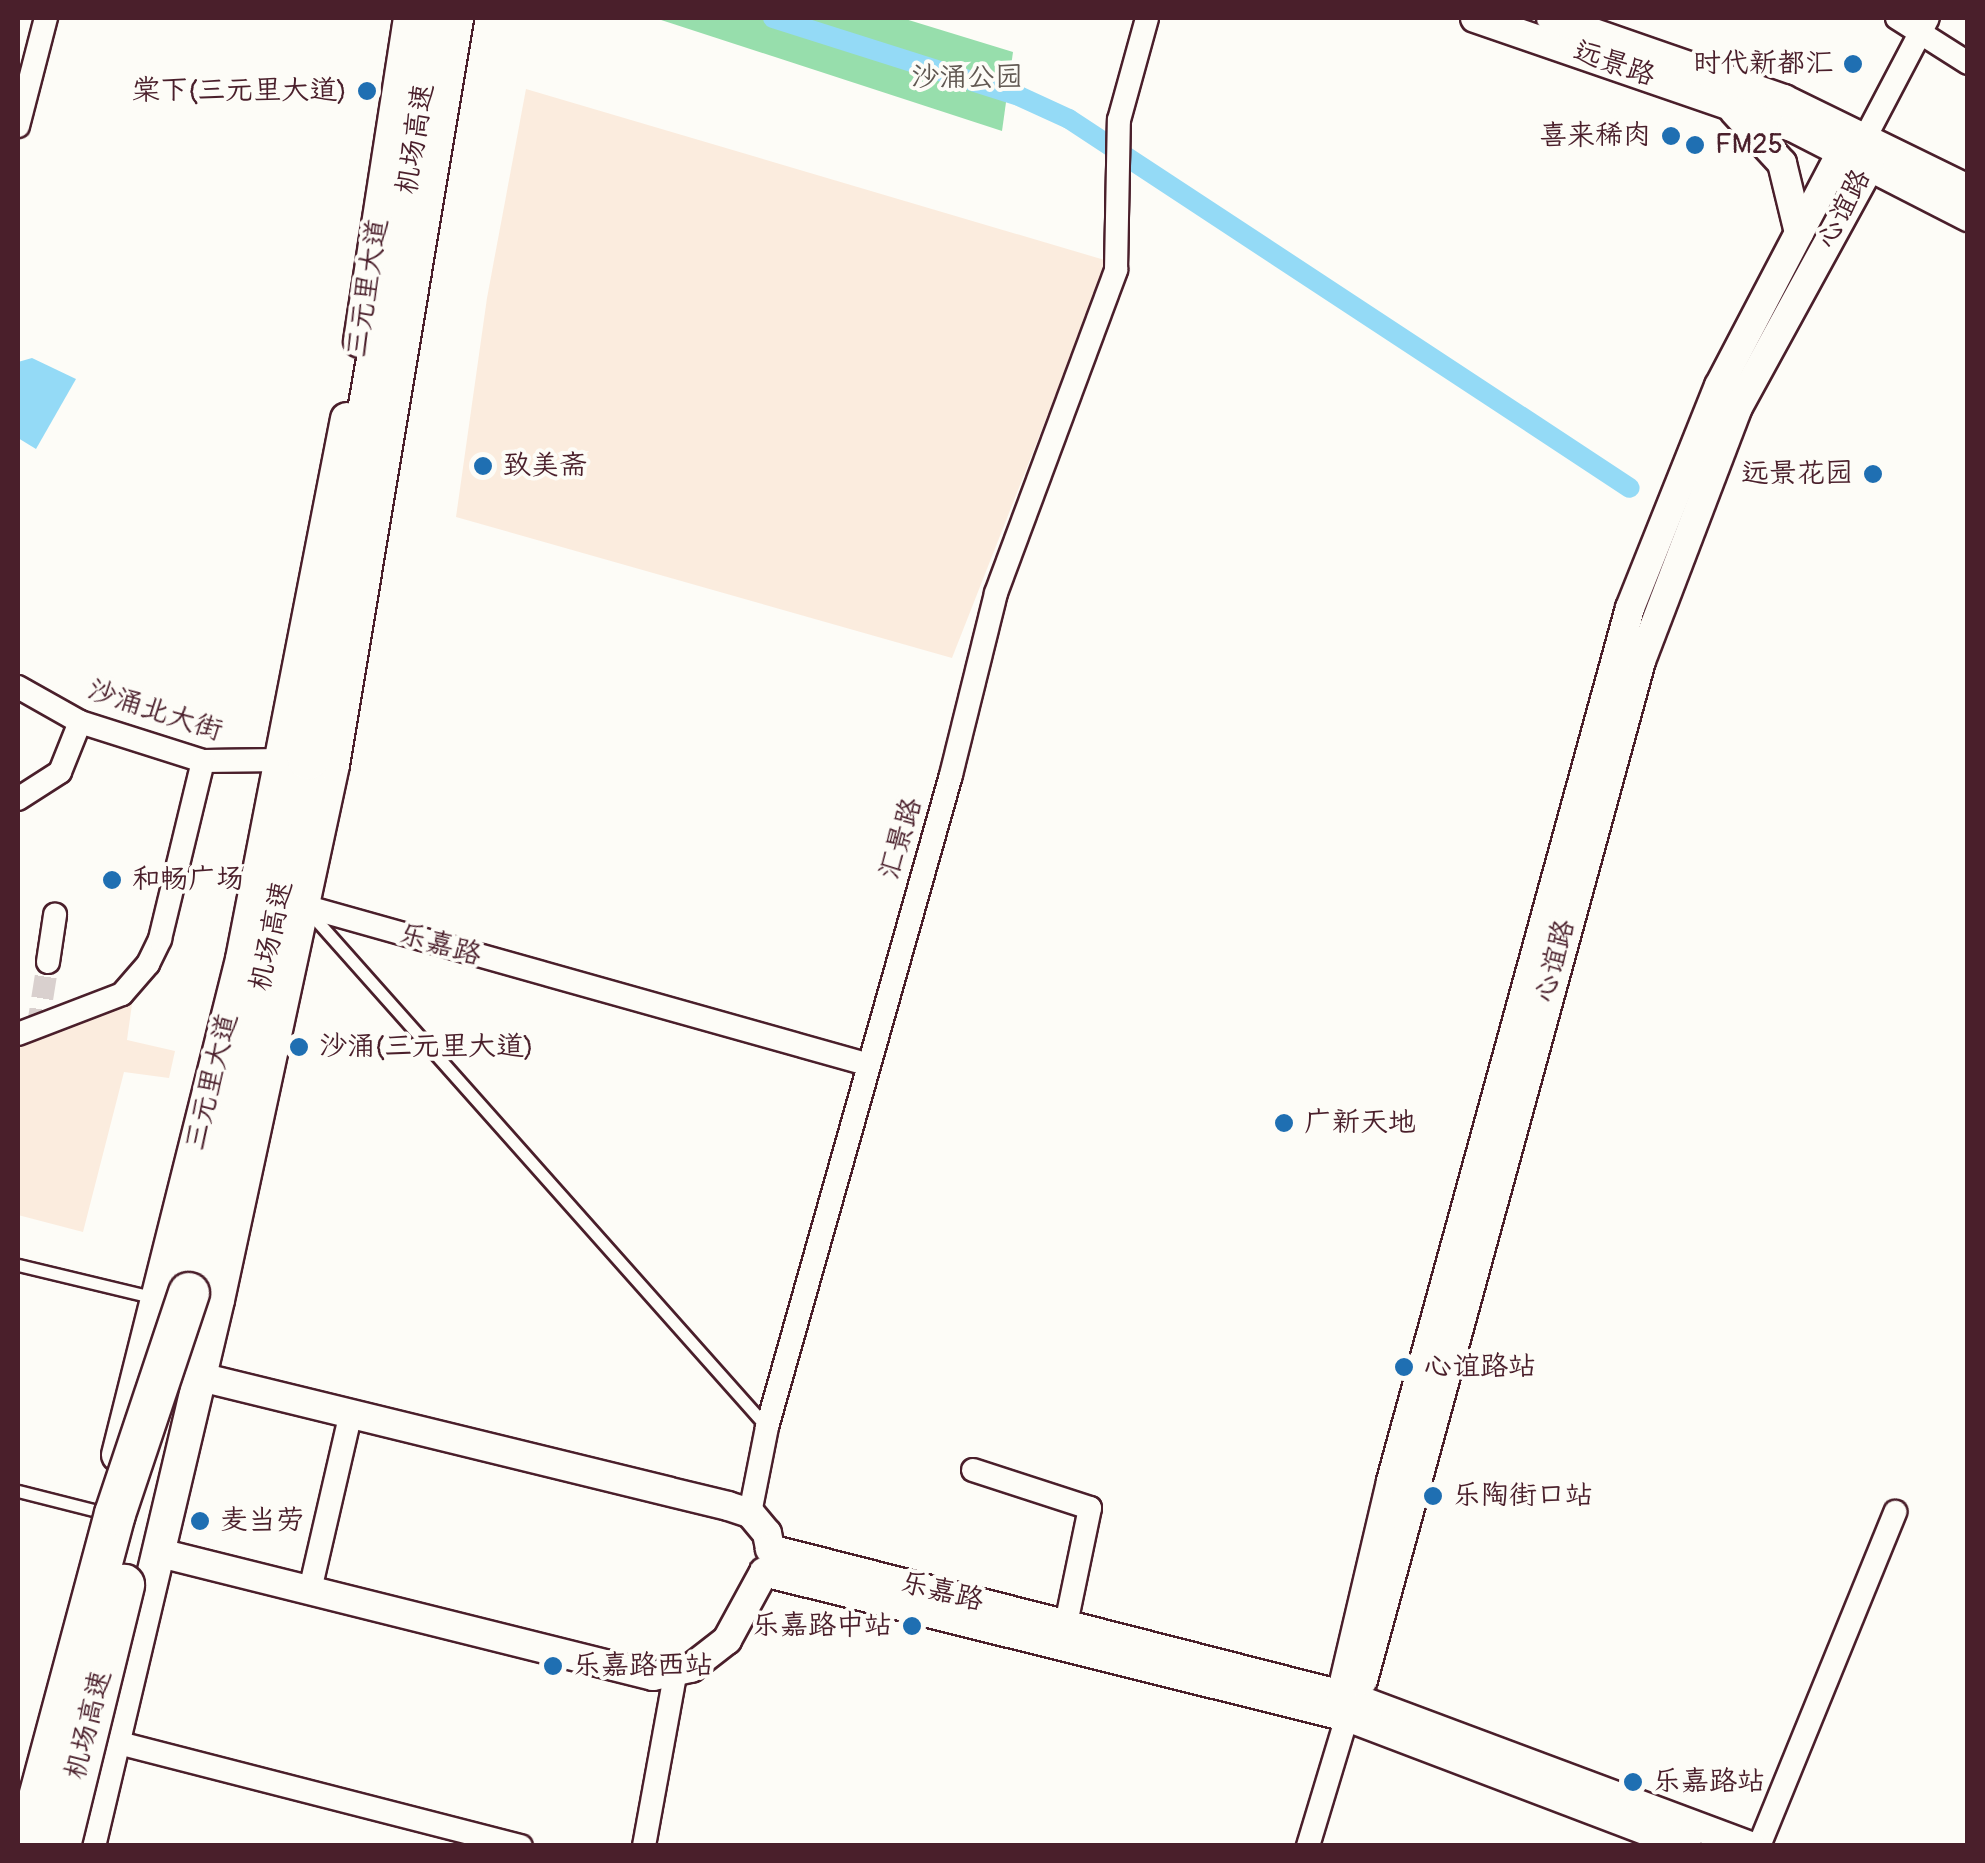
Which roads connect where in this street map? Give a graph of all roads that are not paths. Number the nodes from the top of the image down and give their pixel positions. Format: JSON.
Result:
{"nodes":[{"id":1,"x":46,"y":18,"type":"edge"},
{"id":2,"x":410,"y":18,"type":"edge"},
{"id":3,"x":436,"y":18,"type":"edge"},
{"id":4,"x":458,"y":18,"type":"edge"},
{"id":5,"x":1147,"y":18,"type":"edge"},
{"id":6,"x":1475,"y":18,"type":"edge"},
{"id":7,"x":1551,"y":18,"type":"edge"},
{"id":8,"x":1897,"y":18,"type":"edge"},
{"id":9,"x":1924,"y":25,"type":"edge"},
{"id":10,"x":1968,"y":63,"type":"edge"},
{"id":11,"x":1722,"y":100,"type":"junction"},
{"id":12,"x":18,"y":126,"type":"edge"},
{"id":13,"x":1866,"y":136,"type":"junction"},
{"id":14,"x":1842,"y":151,"type":"junction"},
{"id":15,"x":1870,"y":166,"type":"junction"},
{"id":16,"x":1968,"y":189,"type":"edge"},
{"id":17,"x":1968,"y":217,"type":"edge"},
{"id":18,"x":1800,"y":233,"type":"junction"},
{"id":19,"x":18,"y":687,"type":"edge"},
{"id":20,"x":80,"y":722,"type":"junction"},
{"id":21,"x":282,"y":760,"type":"junction"},
{"id":22,"x":203,"y":762,"type":"junction"},
{"id":23,"x":18,"y":798,"type":"edge"},
{"id":24,"x":304,"y":906,"type":"junction"},
{"id":25,"x":56,"y":915,"type":"dead end"},
{"id":26,"x":48,"y":962,"type":"tunnel mouth"},
{"id":27,"x":18,"y":1034,"type":"edge"},
{"id":28,"x":866,"y":1064,"type":"junction"},
{"id":29,"x":18,"y":1265,"type":"edge"},
{"id":30,"x":180,"y":1295,"type":"junction"},
{"id":31,"x":140,"y":1362,"type":"junction"},
{"id":32,"x":200,"y":1376,"type":"junction"},
{"id":33,"x":351,"y":1413,"type":"junction"},
{"id":34,"x":767,"y":1428,"type":"junction"},
{"id":35,"x":974,"y":1470,"type":"dead end"},
{"id":36,"x":18,"y":1491,"type":"edge"},
{"id":37,"x":105,"y":1512,"type":"junction"},
{"id":38,"x":1895,"y":1512,"type":"dead end"},
{"id":39,"x":750,"y":1514,"type":"junction"},
{"id":40,"x":160,"y":1553,"type":"junction"},
{"id":41,"x":767,"y":1560,"type":"junction"},
{"id":42,"x":310,"y":1590,"type":"junction"},
{"id":43,"x":1066,"y":1624,"type":"junction"},
{"id":44,"x":675,"y":1676,"type":"junction"},
{"id":45,"x":1348,"y":1704,"type":"junction"},
{"id":46,"x":114,"y":1742,"type":"junction"},
{"id":47,"x":26,"y":1846,"type":"edge"},
{"id":48,"x":34,"y":1846,"type":"edge"},
{"id":49,"x":60,"y":1846,"type":"edge"},
{"id":50,"x":89,"y":1846,"type":"edge"},
{"id":51,"x":521,"y":1846,"type":"edge"},
{"id":52,"x":644,"y":1846,"type":"edge"},
{"id":53,"x":1308,"y":1846,"type":"edge"},
{"id":54,"x":1688,"y":1846,"type":"edge"},
{"id":55,"x":1751,"y":1846,"type":"edge"},
{"id":56,"x":1759,"y":1846,"type":"edge"}],
"edges":[{"from":1,"to":12,"type":"street"},
{"from":2,"to":21,"type":"main road","name":"三元里大道"},
{"from":3,"to":30,"type":"highway","name":"机场高速"},
{"from":4,"to":24,"type":"main road","name":"三元里大道"},
{"from":5,"to":28,"type":"street","name":"汇景路"},
{"from":6,"to":11,"type":"street","name":"远景路"},
{"from":7,"to":13,"type":"street","name":"远景路"},
{"from":8,"to":9,"type":"street"},
{"from":9,"to":10,"type":"street"},
{"from":9,"to":13,"type":"street"},
{"from":11,"to":14,"type":"street","name":"远景路"},
{"from":11,"to":18,"type":"street"},
{"from":13,"to":14,"type":"street","name":"心谊路"},
{"from":13,"to":15,"type":"street","name":"心谊路"},
{"from":13,"to":16,"type":"street","name":"远景路"},
{"from":14,"to":15,"type":"street","name":"远景路"},
{"from":14,"to":18,"type":"street","name":"心谊路"},
{"from":15,"to":17,"type":"street","name":"远景路"},
{"from":15,"to":45,"type":"street","name":"心谊路"},
{"from":18,"to":45,"type":"street","name":"心谊路"},
{"from":19,"to":20,"type":"street","name":"沙涌北大街"},
{"from":20,"to":22,"type":"street","name":"沙涌北大街"},
{"from":20,"to":23,"type":"street"},
{"from":21,"to":22,"type":"street","name":"沙涌北大街"},
{"from":21,"to":30,"type":"main road","name":"三元里大道"},
{"from":22,"to":27,"type":"street"},
{"from":24,"to":28,"type":"street","name":"乐嘉路"},
{"from":24,"to":30,"type":"main road","name":"三元里大道"},
{"from":24,"to":34,"type":"lane"},
{"from":25,"to":26,"type":"street"},
{"from":28,"to":34,"type":"street","name":"汇景路"},
{"from":29,"to":30,"type":"lane"},
{"from":30,"to":31,"type":"main road","name":"三元里大道"},
{"from":30,"to":32,"type":"main road","name":"三元里大道"},
{"from":30,"to":47,"type":"highway","bridge":true},
{"from":30,"to":49,"type":"highway","name":"机场高速","bridge":true},
{"from":31,"to":32,"type":"street"},
{"from":31,"to":37,"type":"main road","name":"三元里大道"},
{"from":32,"to":33,"type":"street"},
{"from":32,"to":40,"type":"main road","name":"三元里大道"},
{"from":33,"to":39,"type":"street"},
{"from":33,"to":42,"type":"street"},
{"from":34,"to":39,"type":"street","name":"汇景路"},
{"from":35,"to":43,"type":"street"},
{"from":36,"to":37,"type":"lane"},
{"from":37,"to":48,"type":"main road","name":"三元里大道"},
{"from":38,"to":56,"type":"street"},
{"from":39,"to":41,"type":"street"},
{"from":40,"to":42,"type":"street"},
{"from":40,"to":46,"type":"main road","name":"三元里大道"},
{"from":41,"to":43,"type":"street","name":"乐嘉路"},
{"from":41,"to":44,"type":"street"},
{"from":41,"to":45,"type":"street","name":"乐嘉路"},
{"from":42,"to":44,"type":"street"},
{"from":43,"to":45,"type":"street","name":"乐嘉路"},
{"from":44,"to":52,"type":"street"},
{"from":45,"to":53,"type":"street"},
{"from":45,"to":54,"type":"street","name":"乐嘉路"},
{"from":45,"to":55,"type":"street","name":"乐嘉路"},
{"from":46,"to":50,"type":"main road","name":"三元里大道"},
{"from":46,"to":51,"type":"street"}]}
